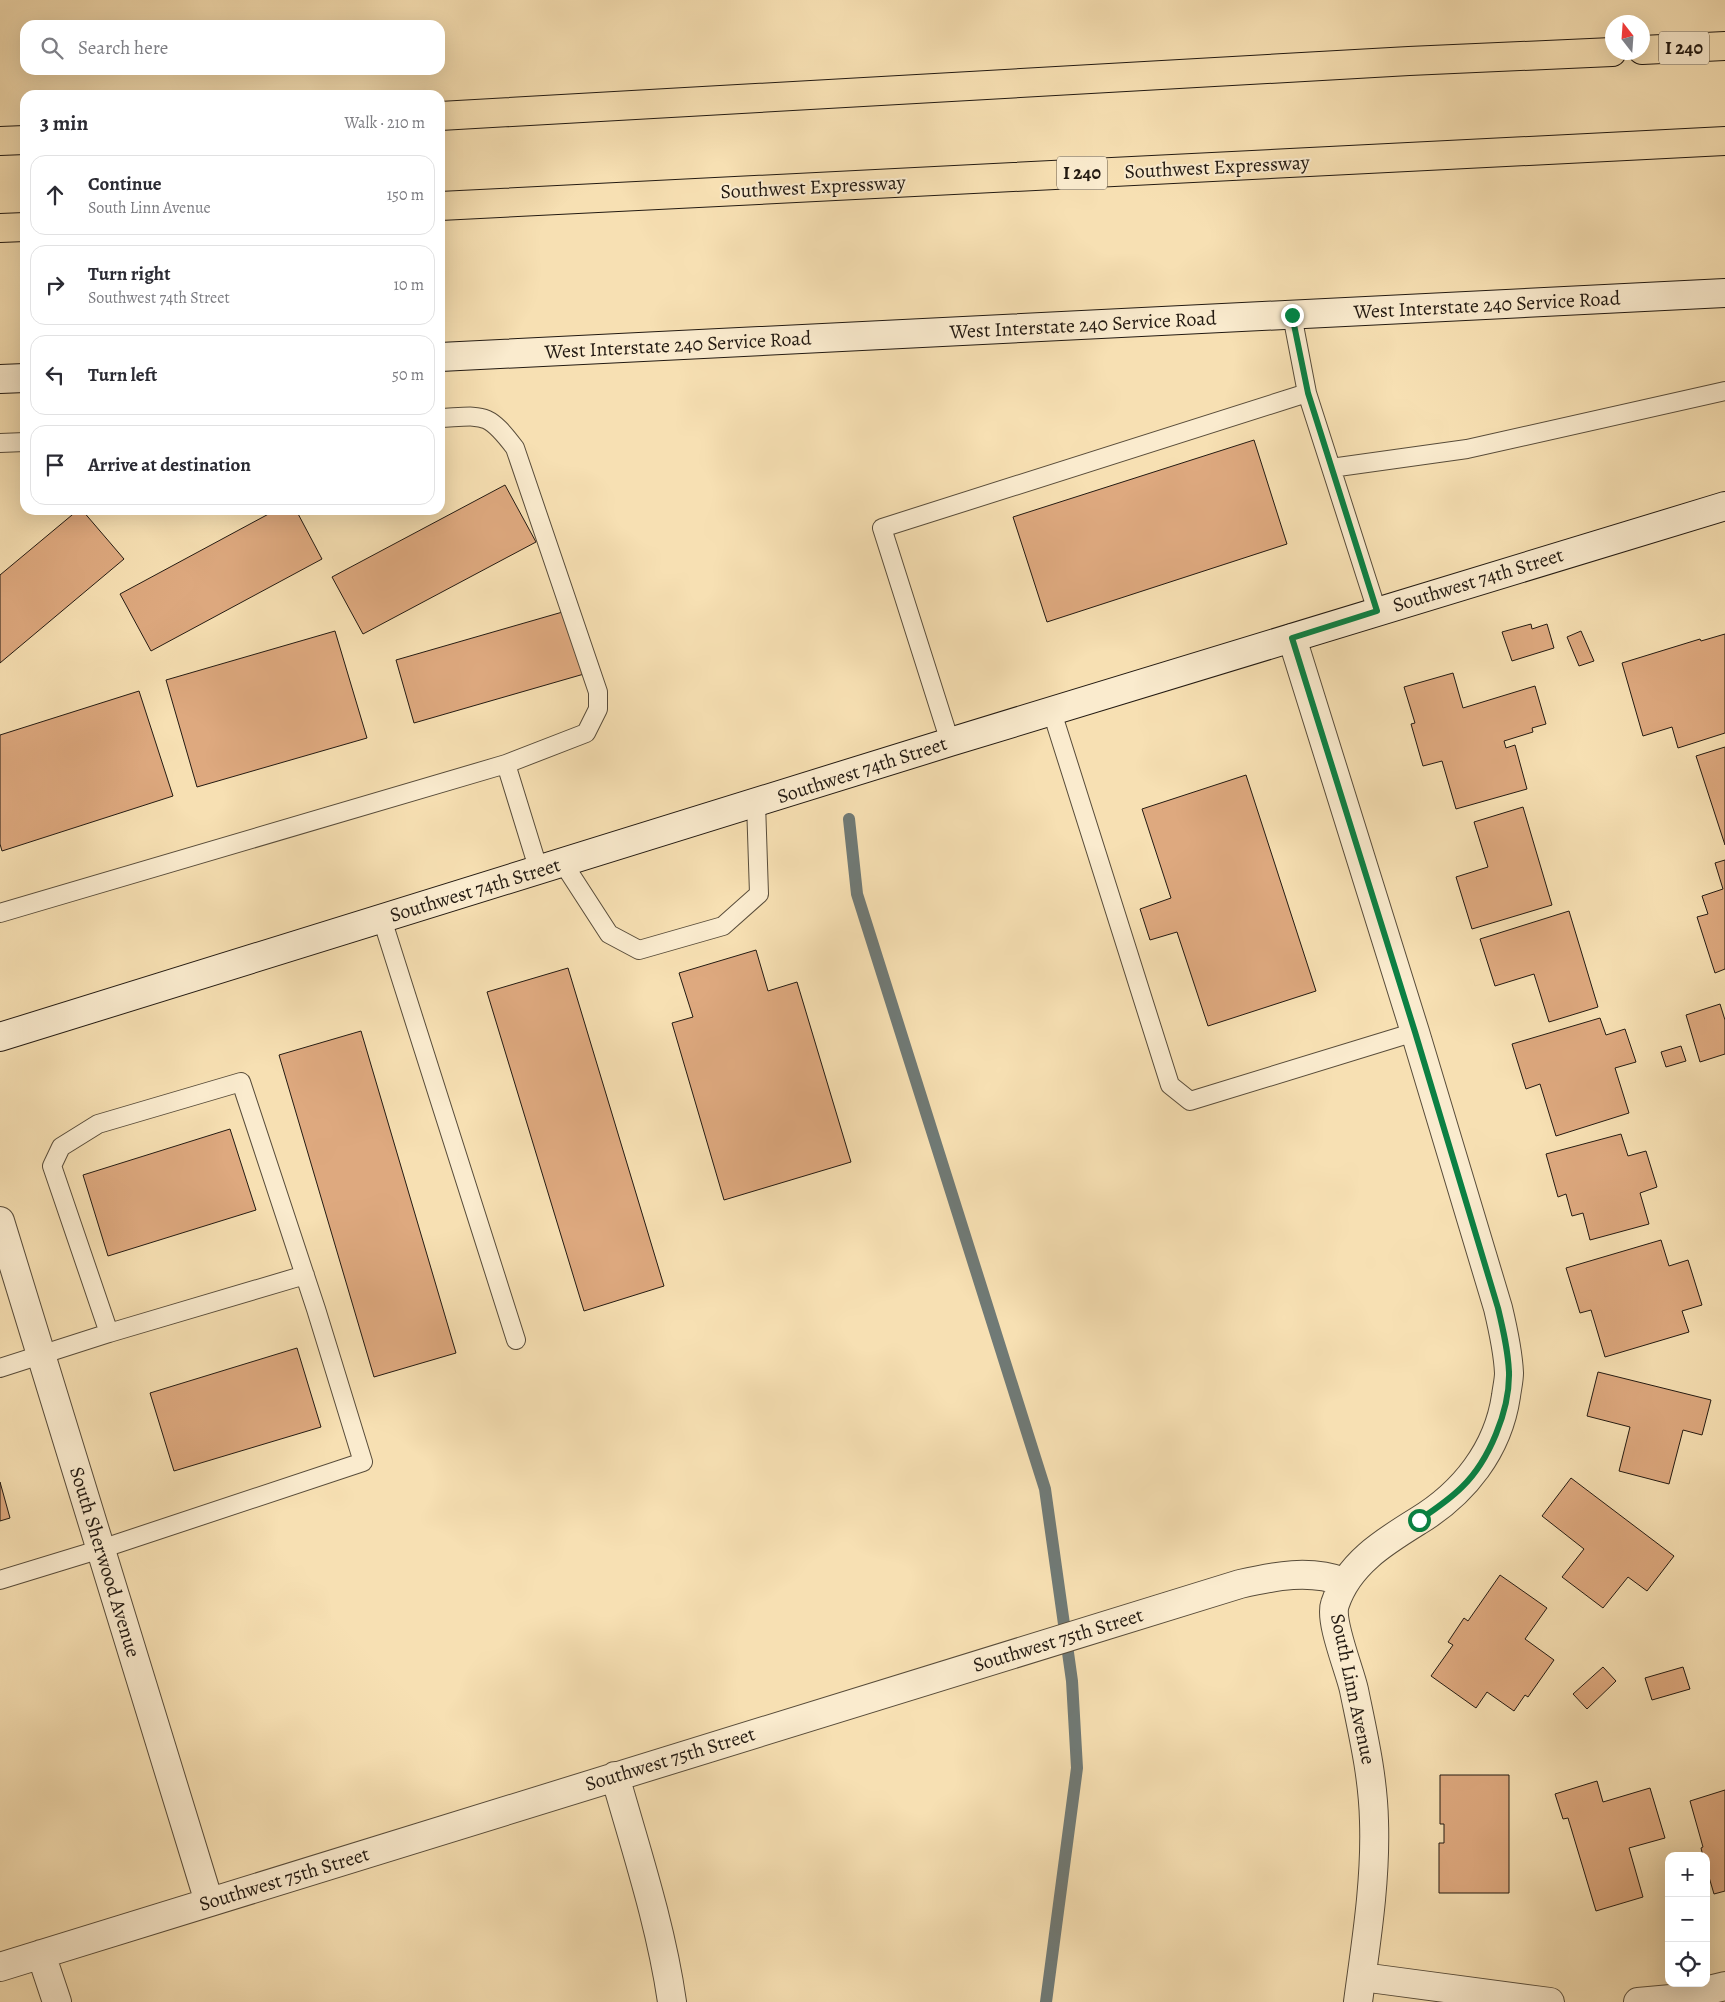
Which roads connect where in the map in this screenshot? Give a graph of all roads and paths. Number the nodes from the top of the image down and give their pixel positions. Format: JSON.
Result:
{"nodes":[{"id":1,"x":1725,"y":46,"type":"edge"},
{"id":2,"x":1650,"y":50,"type":"edge"},
{"id":3,"x":1605,"y":52,"type":"edge"},
{"id":4,"x":445,"y":116,"type":"edge"},
{"id":5,"x":20,"y":140,"type":"edge"},
{"id":6,"x":0,"y":141,"type":"edge"},
{"id":7,"x":1725,"y":141,"type":"edge"},
{"id":8,"x":445,"y":206,"type":"edge"},
{"id":9,"x":20,"y":227,"type":"edge"},
{"id":10,"x":0,"y":228,"type":"edge"},
{"id":11,"x":1725,"y":293,"type":"edge"},
{"id":12,"x":1292,"y":315,"type":"junction"},
{"id":13,"x":445,"y":357,"type":"edge"},
{"id":14,"x":20,"y":378,"type":"edge"},
{"id":15,"x":0,"y":379,"type":"edge"},
{"id":16,"x":1725,"y":391,"type":"edge"},
{"id":17,"x":1308,"y":393,"type":"junction"},
{"id":18,"x":445,"y":418,"type":"edge"},
{"id":19,"x":20,"y":442,"type":"edge"},
{"id":20,"x":0,"y":443,"type":"edge"},
{"id":21,"x":1331,"y":468,"type":"junction"},
{"id":22,"x":1725,"y":506,"type":"edge"},
{"id":23,"x":1377,"y":611,"type":"junction"},
{"id":24,"x":1292,"y":638,"type":"junction"},
{"id":25,"x":1052,"y":712,"type":"junction"},
{"id":26,"x":950,"y":742,"type":"junction"},
{"id":27,"x":506,"y":764,"type":"junction"},
{"id":28,"x":756,"y":804,"type":"junction"},
{"id":29,"x":551,"y":866,"type":"junction"},
{"id":30,"x":0,"y":913,"type":"edge"},
{"id":31,"x":382,"y":919,"type":"junction"},
{"id":32,"x":1415,"y":1032,"type":"junction"},
{"id":33,"x":0,"y":1037,"type":"edge"},
{"id":34,"x":0,"y":1221,"type":"edge"},
{"id":35,"x":305,"y":1275,"type":"junction"},
{"id":36,"x":109,"y":1333,"type":"junction"},
{"id":37,"x":516,"y":1340,"type":"dead end"},
{"id":38,"x":41,"y":1356,"type":"junction"},
{"id":39,"x":0,"y":1368,"type":"edge"},
{"id":40,"x":101,"y":1549,"type":"junction"},
{"id":41,"x":0,"y":1580,"type":"edge"},
{"id":42,"x":1344,"y":1582,"type":"junction"},
{"id":43,"x":615,"y":1776,"type":"junction"},
{"id":44,"x":209,"y":1902,"type":"junction"},
{"id":45,"x":41,"y":1954,"type":"junction"},
{"id":46,"x":0,"y":1967,"type":"edge"},
{"id":47,"x":1725,"y":1986,"type":"edge"},
{"id":48,"x":1360,"y":1990,"type":"edge"},
{"id":49,"x":58,"y":2002,"type":"edge"},
{"id":50,"x":672,"y":2002,"type":"edge"},
{"id":51,"x":1550,"y":2002,"type":"edge"},
{"id":52,"x":1638,"y":2002,"type":"edge"}],
"edges":[{"from":1,"to":2,"type":"highway","number":"I 240"},
{"from":3,"to":4,"type":"highway"},
{"from":5,"to":6,"type":"highway"},
{"from":7,"to":8,"type":"highway","name":"Southwest Expressway","number":"I 240"},
{"from":9,"to":10,"type":"highway"},
{"from":11,"to":12,"type":"street","name":"West Interstate 240 Service Road"},
{"from":12,"to":13,"type":"street","name":"West Interstate 240 Service Road"},
{"from":12,"to":17,"type":"lane"},
{"from":14,"to":15,"type":"street"},
{"from":16,"to":21,"type":"lane"},
{"from":17,"to":21,"type":"lane"},
{"from":17,"to":26,"type":"lane"},
{"from":18,"to":27,"type":"lane"},
{"from":19,"to":20,"type":"lane"},
{"from":21,"to":23,"type":"lane"},
{"from":22,"to":23,"type":"street","name":"Southwest 74th Street"},
{"from":23,"to":24,"type":"street","name":"Southwest 74th Street"},
{"from":24,"to":25,"type":"street","name":"Southwest 74th Street"},
{"from":24,"to":32,"type":"street","name":"South Linn Avenue"},
{"from":25,"to":26,"type":"street","name":"Southwest 74th Street"},
{"from":25,"to":32,"type":"lane"},
{"from":26,"to":28,"type":"street","name":"Southwest 74th Street"},
{"from":27,"to":29,"type":"lane"},
{"from":27,"to":30,"type":"lane"},
{"from":28,"to":29,"type":"street","name":"Southwest 74th Street"},
{"from":28,"to":29,"type":"lane"},
{"from":29,"to":31,"type":"street","name":"Southwest 74th Street"},
{"from":31,"to":33,"type":"street","name":"Southwest 74th Street"},
{"from":31,"to":37,"type":"lane"},
{"from":32,"to":42,"type":"street","name":"South Linn Avenue"},
{"from":34,"to":38,"type":"street","name":"South Sherwood Avenue"},
{"from":35,"to":36,"type":"lane"},
{"from":35,"to":36,"type":"lane"},
{"from":35,"to":40,"type":"lane"},
{"from":36,"to":38,"type":"lane"},
{"from":38,"to":39,"type":"lane"},
{"from":38,"to":40,"type":"street","name":"South Sherwood Avenue"},
{"from":40,"to":41,"type":"lane"},
{"from":40,"to":44,"type":"street","name":"South Sherwood Avenue"},
{"from":42,"to":43,"type":"street","name":"Southwest 75th Street"},
{"from":42,"to":48,"type":"street","name":"South Linn Avenue"},
{"from":43,"to":44,"type":"street","name":"Southwest 75th Street"},
{"from":43,"to":50,"type":"street"},
{"from":44,"to":45,"type":"street","name":"Southwest 75th Street"},
{"from":45,"to":46,"type":"street","name":"Southwest 75th Street"},
{"from":45,"to":49,"type":"street"},
{"from":47,"to":52,"type":"street"},
{"from":48,"to":51,"type":"street"}]}
